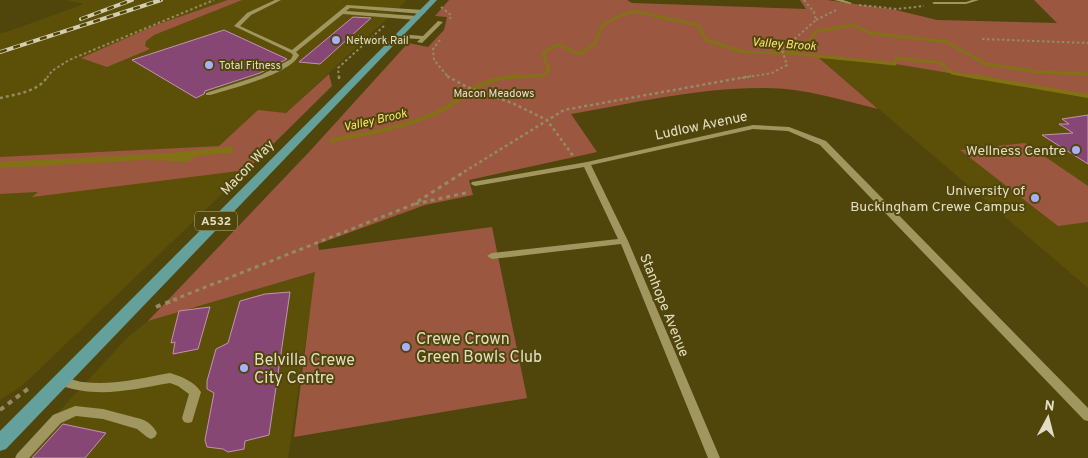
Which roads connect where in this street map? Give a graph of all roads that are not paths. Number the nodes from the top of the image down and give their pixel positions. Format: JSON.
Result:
{"nodes":[{"id":1,"x":279,"y":0,"type":"edge"},
{"id":2,"x":356,"y":0,"type":"edge"},
{"id":3,"x":836,"y":0,"type":"edge"},
{"id":4,"x":977,"y":0,"type":"edge"},
{"id":5,"x":437,"y":3,"type":"edge"},
{"id":6,"x":934,"y":3,"type":"dead end"},
{"id":7,"x":853,"y":4,"type":"road end"},
{"id":8,"x":349,"y":6,"type":"junction"},
{"id":9,"x":342,"y":12,"type":"junction"},
{"id":10,"x":420,"y":15,"type":"junction"},
{"id":11,"x":440,"y":22,"type":"dead end"},
{"id":12,"x":398,"y":36,"type":"junction"},
{"id":13,"x":293,"y":52,"type":"junction"},
{"id":14,"x":208,"y":94,"type":"dead end"},
{"id":15,"x":587,"y":164,"type":"junction"},
{"id":16,"x":475,"y":184,"type":"road end"},
{"id":17,"x":624,"y":241,"type":"junction"},
{"id":18,"x":492,"y":256,"type":"dead end"},
{"id":19,"x":60,"y":381,"type":"junction"},
{"id":20,"x":1088,"y":416,"type":"edge"},
{"id":21,"x":188,"y":418,"type":"dead end"},
{"id":22,"x":151,"y":432,"type":"dead end"},
{"id":23,"x":0,"y":443,"type":"edge"},
{"id":24,"x":21,"y":458,"type":"edge"},
{"id":25,"x":714,"y":458,"type":"edge"}],
"edges":[{"from":1,"to":13,"type":"street"},
{"from":2,"to":8,"type":"street"},
{"from":3,"to":7,"type":"street"},
{"from":4,"to":6,"type":"street"},
{"from":5,"to":10,"type":"main road","name":"Macon Way","number":"A532"},
{"from":8,"to":9,"type":"street"},
{"from":8,"to":10,"type":"street"},
{"from":9,"to":10,"type":"street"},
{"from":9,"to":13,"type":"street"},
{"from":10,"to":12,"type":"main road","name":"Macon Way","number":"A532"},
{"from":11,"to":12,"type":"street"},
{"from":12,"to":19,"type":"main road","name":"Macon Way","number":"A532"},
{"from":13,"to":14,"type":"street"},
{"from":15,"to":16,"type":"street","name":"Ludlow Avenue"},
{"from":15,"to":17,"type":"street","name":"Stanhope Avenue"},
{"from":15,"to":20,"type":"street","name":"Ludlow Avenue"},
{"from":17,"to":18,"type":"street"},
{"from":17,"to":25,"type":"street","name":"Stanhope Avenue"},
{"from":19,"to":21,"type":"lane"},
{"from":19,"to":23,"type":"main road","name":"Macon Way","number":"A532"},
{"from":22,"to":24,"type":"street"}]}
